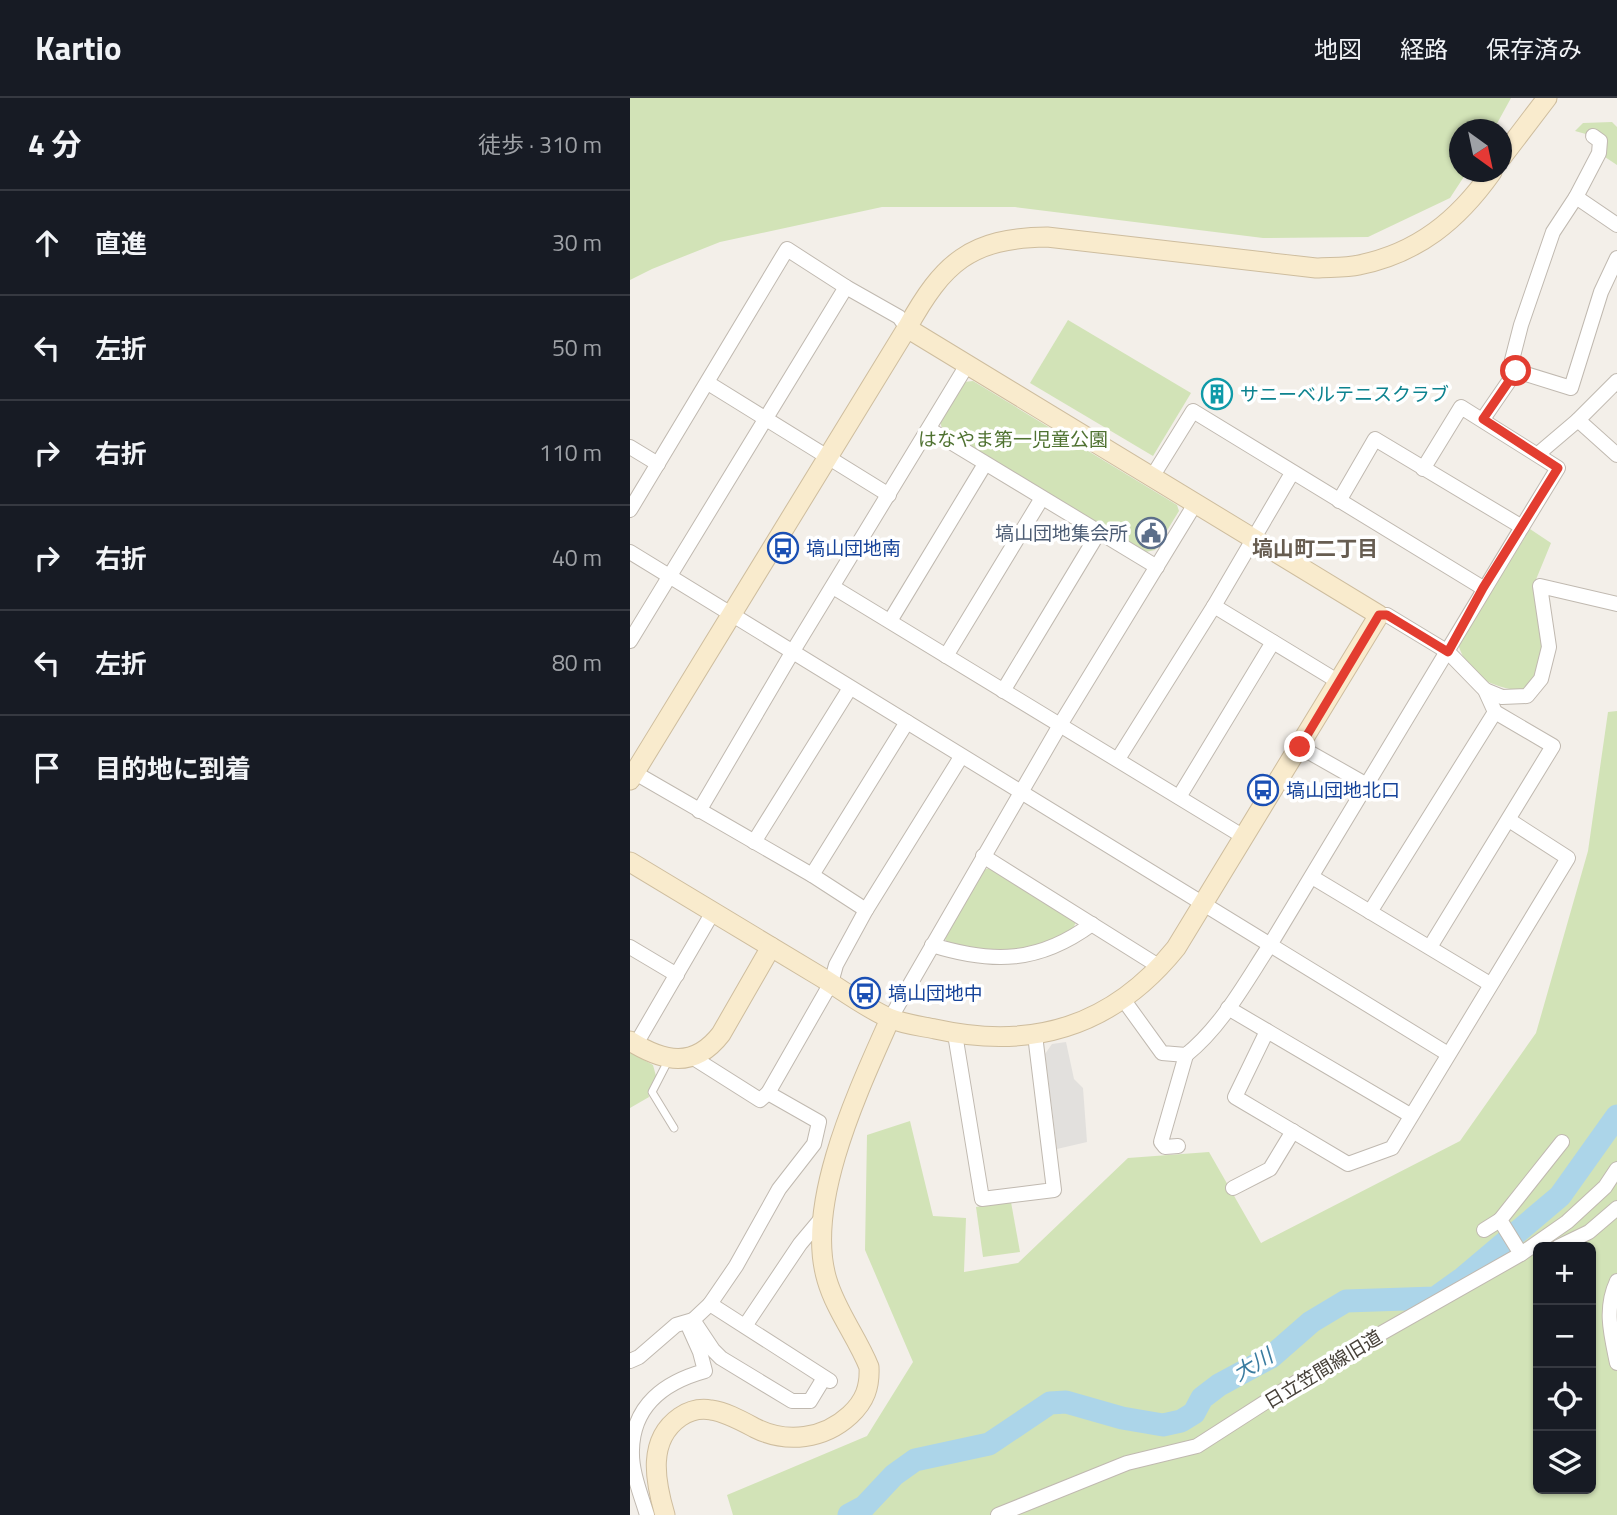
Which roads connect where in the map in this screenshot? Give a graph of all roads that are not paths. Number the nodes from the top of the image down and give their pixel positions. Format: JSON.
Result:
{"nodes":[{"id":1,"x":1547,"y":98,"type":"edge"},
{"id":2,"x":1593,"y":136,"type":"dead end"},
{"id":3,"x":1512,"y":144,"type":"edge"},
{"id":4,"x":1485,"y":182,"type":"edge"},
{"id":5,"x":1576,"y":197,"type":"junction"},
{"id":6,"x":1617,"y":225,"type":"edge"},
{"id":7,"x":1617,"y":258,"type":"edge"},
{"id":8,"x":846,"y":287,"type":"junction"},
{"id":9,"x":907,"y":328,"type":"junction"},
{"id":10,"x":967,"y":365,"type":"junction"},
{"id":11,"x":1516,"y":371,"type":"junction"},
{"id":12,"x":1617,"y":381,"type":"edge"},
{"id":13,"x":708,"y":383,"type":"junction"},
{"id":14,"x":765,"y":419,"type":"junction"},
{"id":15,"x":1483,"y":419,"type":"junction"},
{"id":16,"x":1578,"y":420,"type":"junction"},
{"id":17,"x":929,"y":429,"type":"junction"},
{"id":18,"x":630,"y":447,"type":"edge"},
{"id":19,"x":1538,"y":454,"type":"junction"},
{"id":20,"x":1617,"y":455,"type":"edge"},
{"id":21,"x":828,"y":457,"type":"junction"},
{"id":22,"x":658,"y":464,"type":"junction"},
{"id":23,"x":985,"y":464,"type":"junction"},
{"id":24,"x":1423,"y":469,"type":"junction"},
{"id":25,"x":1292,"y":473,"type":"junction"},
{"id":26,"x":1152,"y":477,"type":"junction"},
{"id":27,"x":889,"y":495,"type":"junction"},
{"id":28,"x":1042,"y":498,"type":"junction"},
{"id":29,"x":1339,"y":501,"type":"junction"},
{"id":30,"x":1195,"y":503,"type":"junction"},
{"id":31,"x":630,"y":510,"type":"edge"},
{"id":32,"x":1521,"y":527,"type":"junction"},
{"id":33,"x":1099,"y":532,"type":"junction"},
{"id":34,"x":1254,"y":540,"type":"junction"},
{"id":35,"x":630,"y":552,"type":"edge"},
{"id":36,"x":1157,"y":566,"type":"junction"},
{"id":37,"x":670,"y":576,"type":"junction"},
{"id":38,"x":833,"y":587,"type":"junction"},
{"id":39,"x":1483,"y":588,"type":"junction"},
{"id":40,"x":1617,"y":604,"type":"edge"},
{"id":41,"x":1214,"y":606,"type":"junction"},
{"id":42,"x":732,"y":615,"type":"junction"},
{"id":43,"x":1379,"y":615,"type":"junction"},
{"id":44,"x":890,"y":621,"type":"junction"},
{"id":45,"x":630,"y":641,"type":"edge"},
{"id":46,"x":1273,"y":642,"type":"junction"},
{"id":47,"x":793,"y":651,"type":"junction"},
{"id":48,"x":1448,"y":652,"type":"junction"},
{"id":49,"x":946,"y":656,"type":"junction"},
{"id":50,"x":1339,"y":682,"type":"junction"},
{"id":51,"x":850,"y":688,"type":"junction"},
{"id":52,"x":1485,"y":690,"type":"junction"},
{"id":53,"x":1003,"y":691,"type":"junction"},
{"id":54,"x":1495,"y":712,"type":"junction"},
{"id":55,"x":907,"y":722,"type":"junction"},
{"id":56,"x":1060,"y":725,"type":"junction"},
{"id":57,"x":1300,"y":747,"type":"junction"},
{"id":58,"x":961,"y":757,"type":"junction"},
{"id":59,"x":1118,"y":759,"type":"junction"},
{"id":60,"x":632,"y":774,"type":"edge"},
{"id":61,"x":1367,"y":785,"type":"junction"},
{"id":62,"x":1021,"y":792,"type":"junction"},
{"id":63,"x":1179,"y":797,"type":"junction"},
{"id":64,"x":699,"y":811,"type":"junction"},
{"id":65,"x":1509,"y":820,"type":"junction"},
{"id":66,"x":1244,"y":837,"type":"junction"},
{"id":67,"x":754,"y":842,"type":"junction"},
{"id":68,"x":983,"y":856,"type":"junction"},
{"id":69,"x":630,"y":862,"type":"edge"},
{"id":70,"x":812,"y":875,"type":"junction"},
{"id":71,"x":1312,"y":877,"type":"junction"},
{"id":72,"x":1204,"y":904,"type":"junction"},
{"id":73,"x":866,"y":910,"type":"junction"},
{"id":74,"x":713,"y":912,"type":"junction"},
{"id":75,"x":1370,"y":912,"type":"junction"},
{"id":76,"x":1092,"y":924,"type":"junction"},
{"id":77,"x":932,"y":945,"type":"junction"},
{"id":78,"x":1270,"y":945,"type":"junction"},
{"id":79,"x":630,"y":947,"type":"edge"},
{"id":80,"x":771,"y":947,"type":"junction"},
{"id":81,"x":1430,"y":947,"type":"junction"},
{"id":82,"x":1160,"y":967,"type":"junction"},
{"id":83,"x":677,"y":975,"type":"junction"},
{"id":84,"x":831,"y":983,"type":"junction"},
{"id":85,"x":1490,"y":984,"type":"junction"},
{"id":86,"x":1123,"y":999,"type":"junction"},
{"id":87,"x":1228,"y":1008,"type":"junction"},
{"id":88,"x":890,"y":1019,"type":"junction"},
{"id":89,"x":1267,"y":1031,"type":"junction"},
{"id":90,"x":955,"y":1034,"type":"junction"},
{"id":91,"x":1035,"y":1035,"type":"junction"},
{"id":92,"x":633,"y":1043,"type":"edge"},
{"id":93,"x":1448,"y":1054,"type":"junction"},
{"id":94,"x":1186,"y":1055,"type":"junction"},
{"id":95,"x":692,"y":1057,"type":"junction"},
{"id":96,"x":669,"y":1058,"type":"junction"},
{"id":97,"x":768,"y":1093,"type":"junction"},
{"id":98,"x":1410,"y":1115,"type":"junction"},
{"id":99,"x":674,"y":1128,"type":"dead end"},
{"id":100,"x":1293,"y":1131,"type":"junction"},
{"id":101,"x":1562,"y":1142,"type":"dead end"},
{"id":102,"x":1178,"y":1146,"type":"dead end"},
{"id":103,"x":1617,"y":1168,"type":"edge"},
{"id":104,"x":1234,"y":1188,"type":"dead end"},
{"id":105,"x":1617,"y":1208,"type":"edge"},
{"id":106,"x":821,"y":1219,"type":"junction"},
{"id":107,"x":1500,"y":1220,"type":"junction"},
{"id":108,"x":1483,"y":1230,"type":"dead end"},
{"id":109,"x":1548,"y":1242,"type":"edge"},
{"id":110,"x":1568,"y":1242,"type":"edge"},
{"id":111,"x":1533,"y":1250,"type":"edge"},
{"id":112,"x":1521,"y":1254,"type":"junction"},
{"id":113,"x":1617,"y":1281,"type":"edge"},
{"id":114,"x":710,"y":1304,"type":"junction"},
{"id":115,"x":690,"y":1321,"type":"junction"},
{"id":116,"x":745,"y":1326,"type":"junction"},
{"id":117,"x":630,"y":1361,"type":"edge"},
{"id":118,"x":1617,"y":1363,"type":"edge"},
{"id":119,"x":631,"y":1451,"type":"edge"},
{"id":120,"x":647,"y":1515,"type":"edge"},
{"id":121,"x":665,"y":1515,"type":"edge"},
{"id":122,"x":998,"y":1515,"type":"edge"}],
"edges":[{"from":1,"to":3,"type":"street"},
{"from":2,"to":5,"type":"street"},
{"from":4,"to":9,"type":"street"},
{"from":5,"to":6,"type":"street"},
{"from":5,"to":11,"type":"street"},
{"from":7,"to":11,"type":"street"},
{"from":8,"to":9,"type":"street"},
{"from":8,"to":13,"type":"street"},
{"from":8,"to":14,"type":"street"},
{"from":9,"to":10,"type":"street"},
{"from":9,"to":21,"type":"street"},
{"from":10,"to":17,"type":"street"},
{"from":10,"to":26,"type":"street"},
{"from":11,"to":15,"type":"street"},
{"from":12,"to":16,"type":"street"},
{"from":13,"to":14,"type":"street"},
{"from":13,"to":22,"type":"street"},
{"from":14,"to":21,"type":"street"},
{"from":14,"to":37,"type":"street"},
{"from":15,"to":19,"type":"street"},
{"from":15,"to":24,"type":"street"},
{"from":16,"to":19,"type":"street"},
{"from":16,"to":20,"type":"street"},
{"from":17,"to":23,"type":"street"},
{"from":17,"to":27,"type":"street"},
{"from":18,"to":22,"type":"street"},
{"from":19,"to":32,"type":"street"},
{"from":21,"to":27,"type":"street"},
{"from":21,"to":42,"type":"street"},
{"from":22,"to":31,"type":"street"},
{"from":23,"to":28,"type":"street"},
{"from":23,"to":44,"type":"street"},
{"from":24,"to":29,"type":"street"},
{"from":24,"to":32,"type":"street"},
{"from":25,"to":26,"type":"street"},
{"from":25,"to":29,"type":"street"},
{"from":25,"to":34,"type":"street"},
{"from":26,"to":30,"type":"street"},
{"from":27,"to":38,"type":"street"},
{"from":28,"to":33,"type":"street"},
{"from":28,"to":49,"type":"street"},
{"from":29,"to":39,"type":"street"},
{"from":30,"to":34,"type":"street"},
{"from":30,"to":36,"type":"street"},
{"from":32,"to":39,"type":"street"},
{"from":33,"to":36,"type":"street"},
{"from":33,"to":53,"type":"street"},
{"from":34,"to":41,"type":"street"},
{"from":34,"to":43,"type":"street"},
{"from":35,"to":37,"type":"street"},
{"from":36,"to":56,"type":"street"},
{"from":37,"to":42,"type":"street"},
{"from":37,"to":45,"type":"street"},
{"from":38,"to":44,"type":"street"},
{"from":38,"to":47,"type":"street"},
{"from":39,"to":48,"type":"street"},
{"from":40,"to":52,"type":"street"},
{"from":41,"to":46,"type":"street"},
{"from":41,"to":59,"type":"street"},
{"from":42,"to":47,"type":"street"},
{"from":42,"to":60,"type":"street"},
{"from":43,"to":48,"type":"street"},
{"from":43,"to":50,"type":"street"},
{"from":44,"to":49,"type":"street"},
{"from":46,"to":50,"type":"street"},
{"from":46,"to":63,"type":"street"},
{"from":47,"to":51,"type":"street"},
{"from":47,"to":64,"type":"street"},
{"from":48,"to":52,"type":"street"},
{"from":48,"to":61,"type":"street"},
{"from":49,"to":53,"type":"street"},
{"from":50,"to":57,"type":"street"},
{"from":51,"to":55,"type":"street"},
{"from":51,"to":67,"type":"street"},
{"from":52,"to":54,"type":"street"},
{"from":53,"to":56,"type":"street"},
{"from":54,"to":65,"type":"street"},
{"from":54,"to":75,"type":"street"},
{"from":55,"to":58,"type":"street"},
{"from":55,"to":70,"type":"street"},
{"from":56,"to":59,"type":"street"},
{"from":56,"to":62,"type":"street"},
{"from":57,"to":61,"type":"street"},
{"from":57,"to":66,"type":"street"},
{"from":58,"to":62,"type":"street"},
{"from":58,"to":73,"type":"street"},
{"from":59,"to":63,"type":"street"},
{"from":60,"to":64,"type":"street"},
{"from":61,"to":71,"type":"street"},
{"from":62,"to":68,"type":"street"},
{"from":62,"to":72,"type":"street"},
{"from":63,"to":66,"type":"street"},
{"from":64,"to":67,"type":"street"},
{"from":65,"to":81,"type":"street"},
{"from":65,"to":85,"type":"street"},
{"from":66,"to":72,"type":"street"},
{"from":67,"to":70,"type":"street"},
{"from":68,"to":76,"type":"street"},
{"from":68,"to":77,"type":"street"},
{"from":69,"to":74,"type":"street"},
{"from":70,"to":73,"type":"street"},
{"from":71,"to":75,"type":"street"},
{"from":71,"to":78,"type":"street"},
{"from":72,"to":78,"type":"street"},
{"from":72,"to":82,"type":"street"},
{"from":73,"to":84,"type":"street"},
{"from":74,"to":80,"type":"street"},
{"from":74,"to":83,"type":"street"},
{"from":75,"to":81,"type":"street"},
{"from":76,"to":77,"type":"street"},
{"from":76,"to":82,"type":"street"},
{"from":77,"to":88,"type":"street"},
{"from":78,"to":87,"type":"street"},
{"from":78,"to":93,"type":"street"},
{"from":79,"to":83,"type":"street"},
{"from":80,"to":84,"type":"street"},
{"from":80,"to":95,"type":"street"},
{"from":81,"to":85,"type":"street"},
{"from":82,"to":86,"type":"street"},
{"from":83,"to":92,"type":"street"},
{"from":84,"to":88,"type":"street"},
{"from":84,"to":97,"type":"street"},
{"from":85,"to":93,"type":"street"},
{"from":86,"to":91,"type":"street"},
{"from":86,"to":94,"type":"street"},
{"from":87,"to":89,"type":"street"},
{"from":87,"to":94,"type":"street"},
{"from":88,"to":90,"type":"street"},
{"from":88,"to":106,"type":"street"},
{"from":89,"to":98,"type":"street"},
{"from":89,"to":100,"type":"street"},
{"from":90,"to":91,"type":"street"},
{"from":90,"to":91,"type":"street"},
{"from":92,"to":96,"type":"street"},
{"from":93,"to":98,"type":"street"},
{"from":94,"to":102,"type":"street"},
{"from":95,"to":96,"type":"street"},
{"from":95,"to":97,"type":"street"},
{"from":96,"to":99,"type":"lane"},
{"from":97,"to":114,"type":"street"},
{"from":98,"to":100,"type":"street"},
{"from":100,"to":104,"type":"street"},
{"from":101,"to":107,"type":"street"},
{"from":103,"to":109,"type":"street","name":"日立笠間線旧道"},
{"from":105,"to":110,"type":"street"},
{"from":106,"to":116,"type":"street"},
{"from":106,"to":121,"type":"street"},
{"from":107,"to":108,"type":"street"},
{"from":107,"to":112,"type":"street"},
{"from":111,"to":112,"type":"street","name":"日立笠間線旧道"},
{"from":112,"to":122,"type":"street","name":"日立笠間線旧道"},
{"from":113,"to":118,"type":"street"},
{"from":114,"to":115,"type":"street"},
{"from":114,"to":116,"type":"street"},
{"from":115,"to":116,"type":"street"},
{"from":115,"to":117,"type":"street"},
{"from":115,"to":119,"type":"street"},
{"from":119,"to":120,"type":"street"}]}
